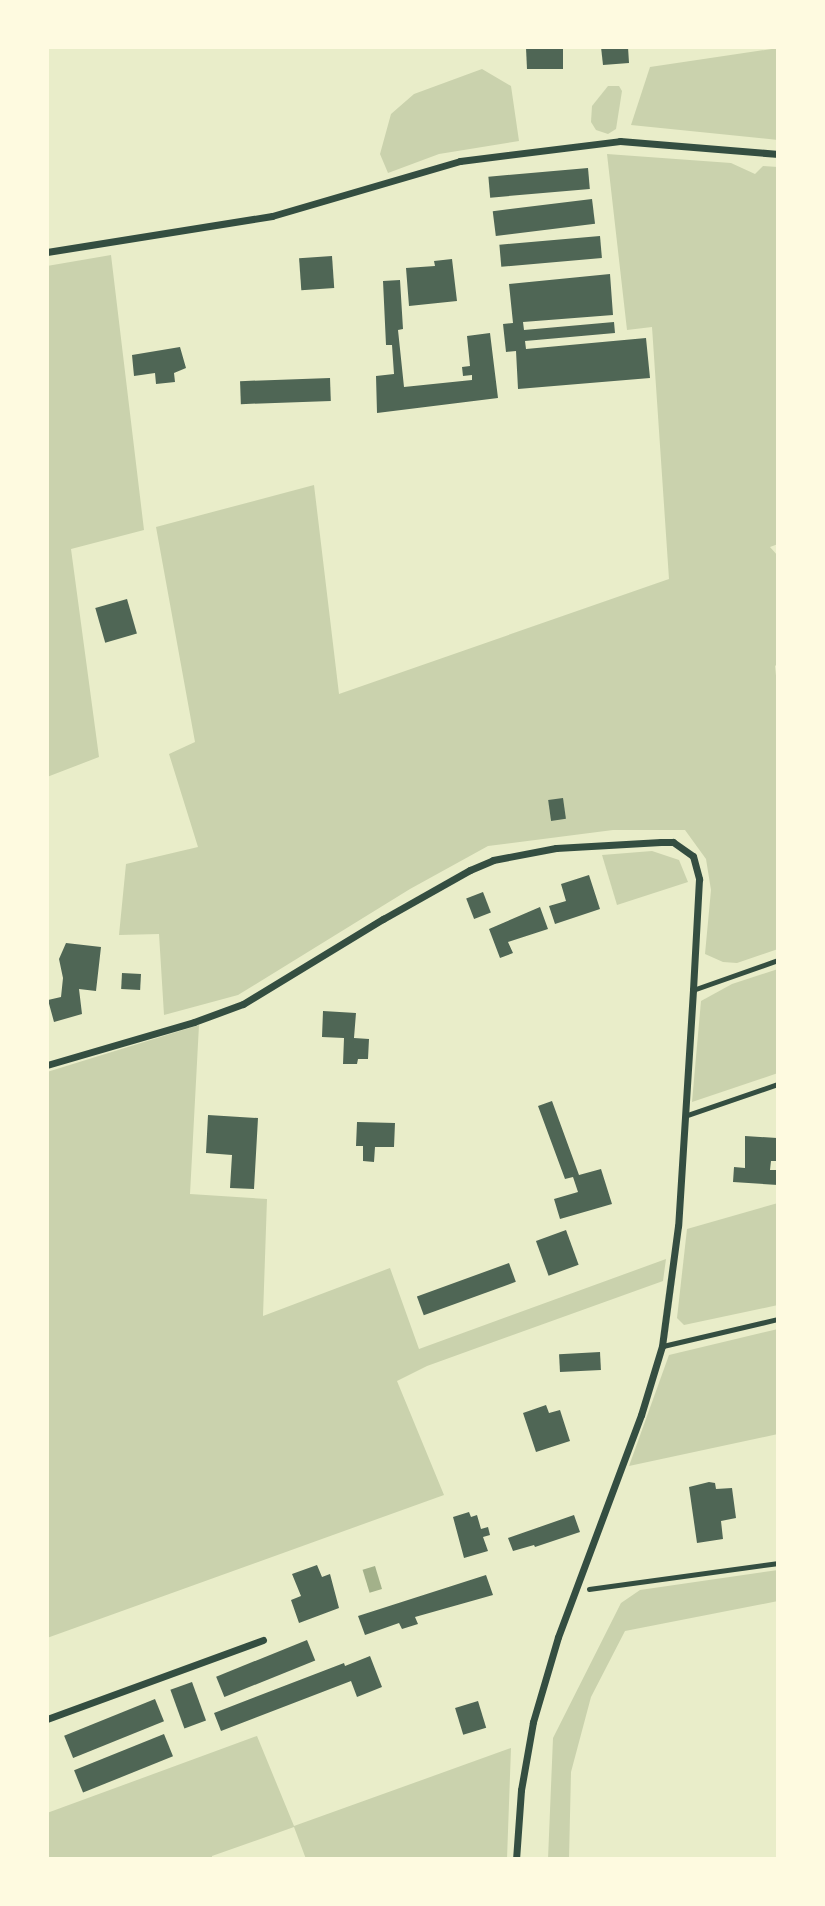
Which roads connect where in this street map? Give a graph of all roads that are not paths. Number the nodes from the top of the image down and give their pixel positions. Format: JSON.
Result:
{"nodes":[{"id":1,"x":778,"y":154,"type":"edge"},
{"id":2,"x":47,"y":252,"type":"edge"},
{"id":3,"x":778,"y":960,"type":"edge"},
{"id":4,"x":693,"y":990,"type":"junction"},
{"id":5,"x":47,"y":1065,"type":"edge"},
{"id":6,"x":778,"y":1084,"type":"edge"},
{"id":7,"x":684,"y":1117,"type":"junction"},
{"id":8,"x":778,"y":1319,"type":"edge"},
{"id":9,"x":663,"y":1346,"type":"junction"},
{"id":10,"x":262,"y":1640,"type":"dead end"},
{"id":11,"x":47,"y":1719,"type":"edge"},
{"id":12,"x":516,"y":1859,"type":"edge"}],
"edges":[{"from":1,"to":2,"type":"street"},
{"from":3,"to":4,"type":"lane"},
{"from":4,"to":5,"type":"street"},
{"from":4,"to":7,"type":"street"},
{"from":6,"to":7,"type":"lane"},
{"from":7,"to":9,"type":"street"},
{"from":8,"to":9,"type":"lane"},
{"from":9,"to":12,"type":"street"},
{"from":10,"to":11,"type":"street"}]}
